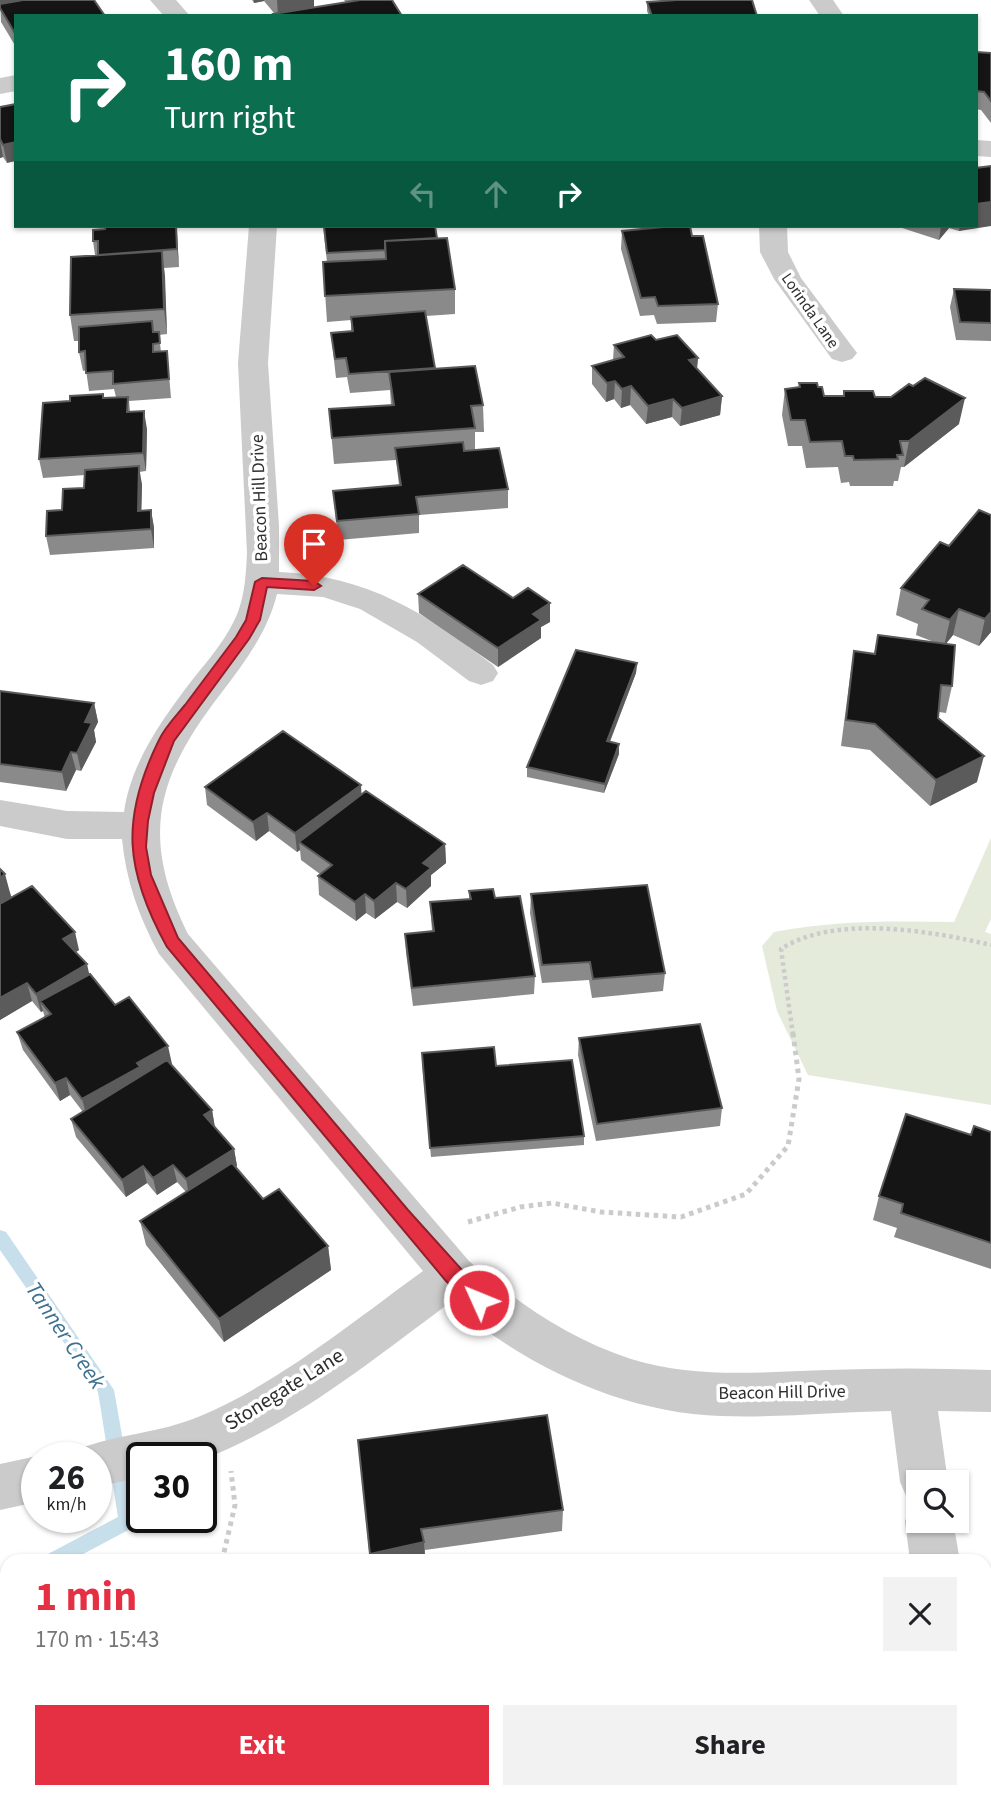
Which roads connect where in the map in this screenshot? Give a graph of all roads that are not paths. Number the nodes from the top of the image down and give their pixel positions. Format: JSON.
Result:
{"nodes":[{"id":1,"x":162,"y":0,"type":"edge"},
{"id":2,"x":175,"y":14,"type":"edge"},
{"id":3,"x":263,"y":228,"type":"edge"},
{"id":4,"x":773,"y":228,"type":"edge"},
{"id":5,"x":842,"y":353,"type":"dead end"},
{"id":6,"x":262,"y":582,"type":"junction"},
{"id":7,"x":481,"y":673,"type":"dead end"},
{"id":8,"x":0,"y":813,"type":"edge"},
{"id":9,"x":140,"y":826,"type":"junction"},
{"id":10,"x":453,"y":1275,"type":"junction"},
{"id":11,"x":912,"y":1390,"type":"junction"},
{"id":12,"x":991,"y":1391,"type":"edge"},
{"id":13,"x":112,"y":1461,"type":"edge"},
{"id":14,"x":922,"y":1470,"type":"edge"},
{"id":15,"x":21,"y":1482,"type":"edge"},
{"id":16,"x":0,"y":1487,"type":"edge"},
{"id":17,"x":930,"y":1533,"type":"edge"},
{"id":18,"x":933,"y":1554,"type":"edge"}],
"edges":[{"from":1,"to":2,"type":"street"},
{"from":3,"to":6,"type":"street","name":"Beacon Hill Drive"},
{"from":4,"to":5,"type":"street","name":"Lorinda Lane"},
{"from":6,"to":7,"type":"street"},
{"from":6,"to":9,"type":"street","name":"Beacon Hill Drive"},
{"from":8,"to":9,"type":"street"},
{"from":9,"to":10,"type":"street","name":"Beacon Hill Drive"},
{"from":10,"to":11,"type":"street","name":"Beacon Hill Drive"},
{"from":10,"to":13,"type":"street","name":"Stonegate Lane"},
{"from":11,"to":12,"type":"street","name":"Beacon Hill Drive"},
{"from":11,"to":14,"type":"street"},
{"from":15,"to":16,"type":"street"},
{"from":17,"to":18,"type":"street"}]}
